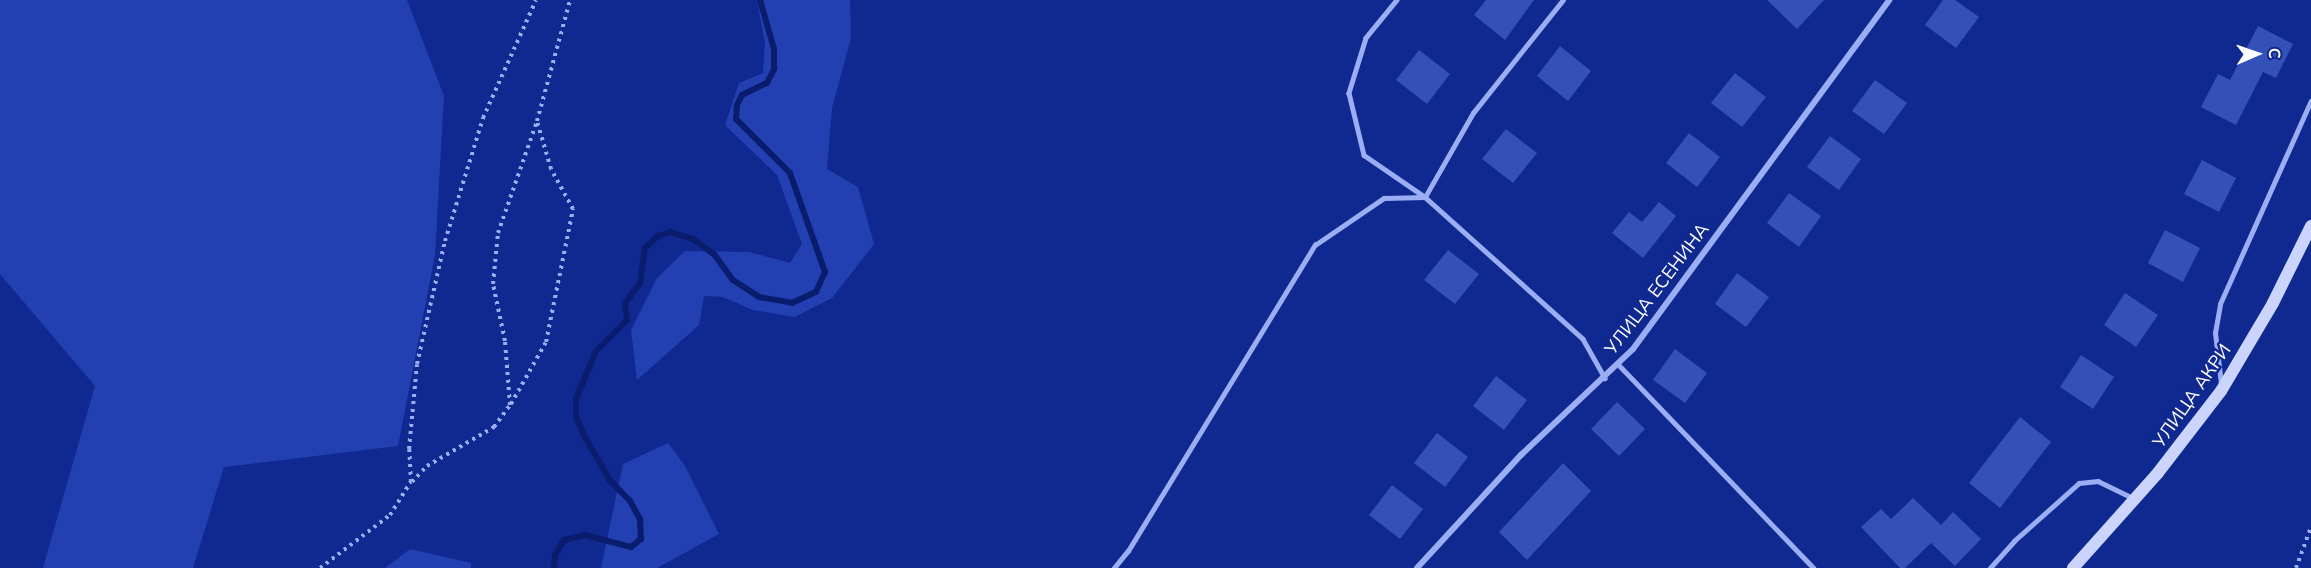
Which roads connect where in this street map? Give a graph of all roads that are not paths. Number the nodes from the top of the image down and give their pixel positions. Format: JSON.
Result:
{"nodes":[{"id":1,"x":1397,"y":0,"type":"edge"},
{"id":2,"x":1563,"y":0,"type":"edge"},
{"id":3,"x":1889,"y":0,"type":"edge"},
{"id":4,"x":2311,"y":101,"type":"edge"},
{"id":5,"x":1425,"y":197,"type":"junction"},
{"id":6,"x":2311,"y":226,"type":"edge"},
{"id":7,"x":1618,"y":365,"type":"junction"},
{"id":8,"x":1605,"y":378,"type":"junction"},
{"id":9,"x":2221,"y":391,"type":"junction"},
{"id":10,"x":2135,"y":499,"type":"junction"},
{"id":11,"x":1114,"y":568,"type":"edge"},
{"id":12,"x":1417,"y":568,"type":"edge"},
{"id":13,"x":1814,"y":568,"type":"edge"},
{"id":14,"x":1990,"y":568,"type":"edge"},
{"id":15,"x":2073,"y":568,"type":"edge"}],
"edges":[{"from":1,"to":5,"type":"lane"},
{"from":2,"to":5,"type":"lane"},
{"from":3,"to":7,"type":"street","name":"УЛИЦА ЕСЕНИНА"},
{"from":4,"to":9,"type":"lane"},
{"from":5,"to":8,"type":"lane"},
{"from":5,"to":11,"type":"lane"},
{"from":6,"to":9,"type":"main road","name":"УЛИЦА АКРИ"},
{"from":7,"to":8,"type":"street","name":"УЛИЦА ЕСЕНИНА"},
{"from":7,"to":13,"type":"lane"},
{"from":8,"to":12,"type":"street","name":"УЛИЦА ЕСЕНИНА"},
{"from":9,"to":10,"type":"main road","name":"УЛИЦА АКРИ"},
{"from":10,"to":14,"type":"lane"},
{"from":10,"to":15,"type":"main road","name":"УЛИЦА АКРИ"}]}
